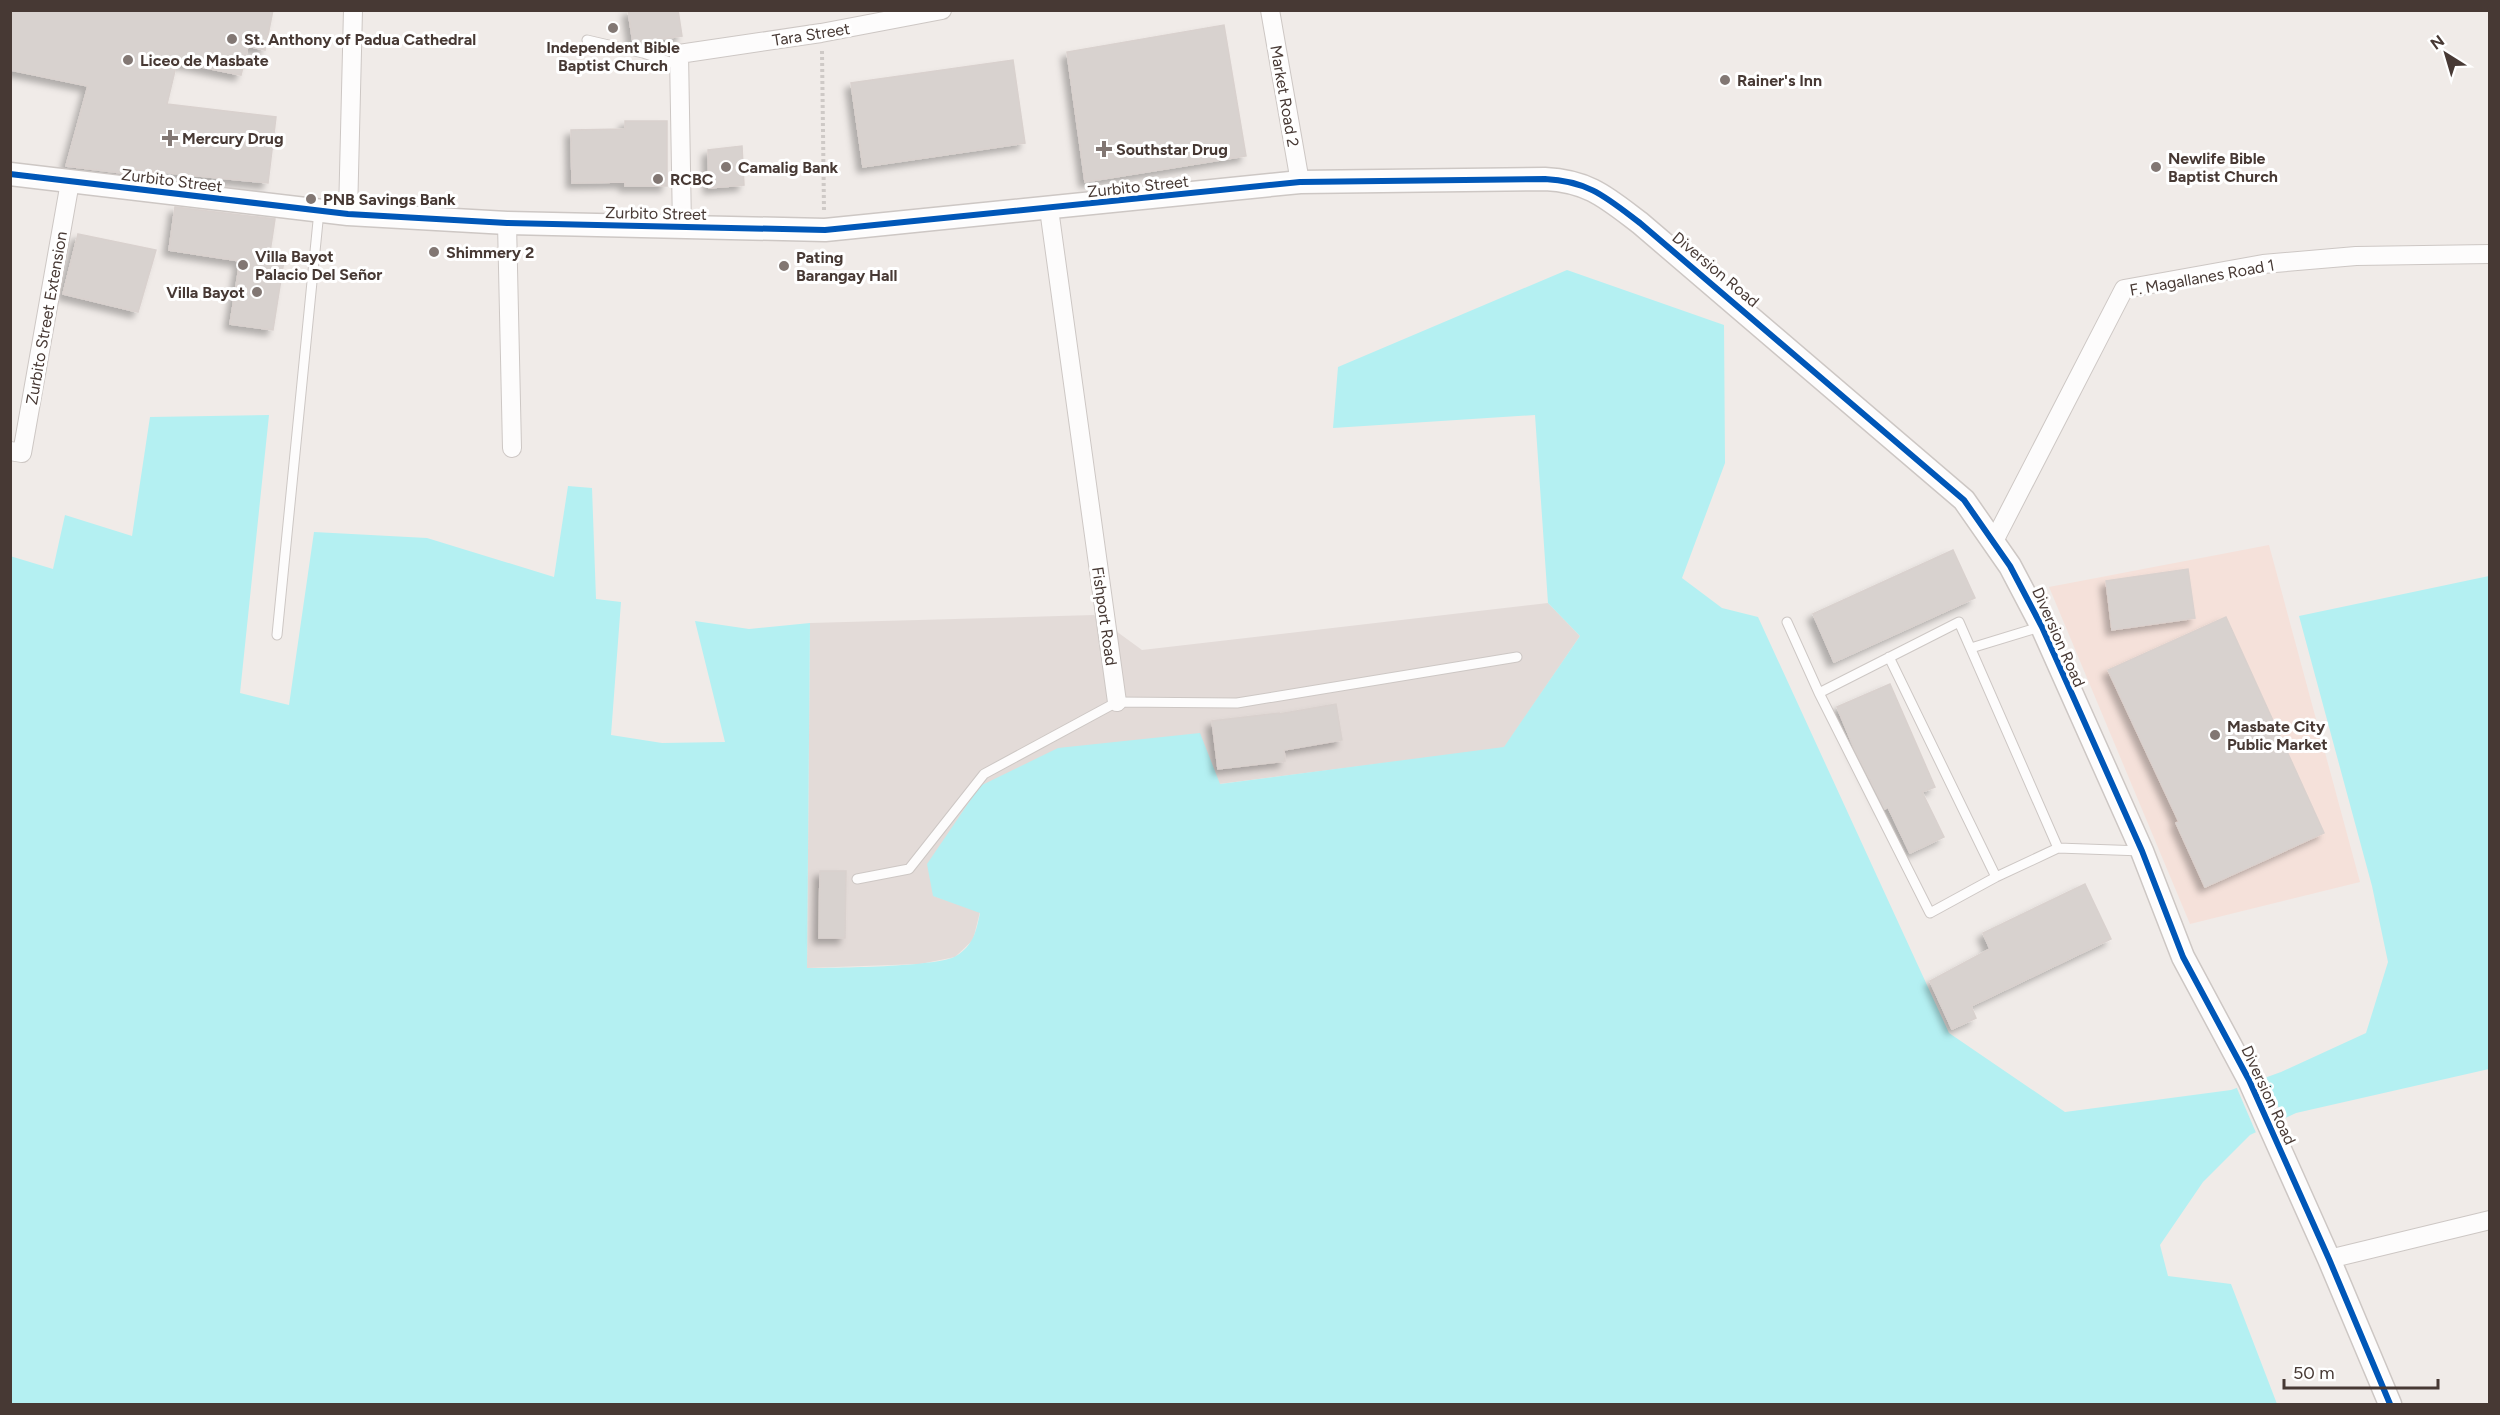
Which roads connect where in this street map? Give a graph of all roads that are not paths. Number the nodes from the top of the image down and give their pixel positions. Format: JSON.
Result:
{"nodes":[{"id":1,"x":354,"y":10,"type":"edge"},
{"id":2,"x":942,"y":10,"type":"edge"},
{"id":3,"x":1270,"y":10,"type":"edge"},
{"id":4,"x":587,"y":40,"type":"dead end"},
{"id":5,"x":679,"y":60,"type":"junction"},
{"id":6,"x":10,"y":174,"type":"edge"},
{"id":7,"x":70,"y":182,"type":"junction"},
{"id":8,"x":1300,"y":182,"type":"junction"},
{"id":9,"x":1049,"y":209,"type":"junction"},
{"id":10,"x":319,"y":211,"type":"junction"},
{"id":11,"x":348,"y":214,"type":"junction"},
{"id":12,"x":507,"y":223,"type":"junction"},
{"id":13,"x":682,"y":227,"type":"junction"},
{"id":14,"x":2490,"y":255,"type":"edge"},
{"id":15,"x":512,"y":448,"type":"dead end"},
{"id":16,"x":16,"y":452,"type":"edge"},
{"id":17,"x":1994,"y":541,"type":"junction"},
{"id":18,"x":1787,"y":622,"type":"dead end"},
{"id":19,"x":2042,"y":627,"type":"junction"},
{"id":20,"x":277,"y":634,"type":"dead end"},
{"id":21,"x":1971,"y":648,"type":"junction"},
{"id":22,"x":1517,"y":657,"type":"dead end"},
{"id":23,"x":1889,"y":657,"type":"junction"},
{"id":24,"x":1819,"y":693,"type":"junction"},
{"id":25,"x":1117,"y":702,"type":"junction"},
{"id":26,"x":2058,"y":848,"type":"junction"},
{"id":27,"x":2142,"y":851,"type":"junction"},
{"id":28,"x":1996,"y":877,"type":"junction"},
{"id":29,"x":857,"y":879,"type":"dead end"},
{"id":30,"x":2490,"y":1220,"type":"edge"},
{"id":31,"x":2329,"y":1259,"type":"junction"},
{"id":32,"x":2390,"y":1404,"type":"edge"}],
"edges":[{"from":1,"to":11,"type":"street"},
{"from":2,"to":5,"type":"street","name":"Tara Street"},
{"from":3,"to":8,"type":"street","name":"Market Road 2"},
{"from":4,"to":5,"type":"lane"},
{"from":5,"to":13,"type":"street"},
{"from":6,"to":7,"type":"street","name":"Zurbito Street"},
{"from":7,"to":10,"type":"street","name":"Zurbito Street"},
{"from":7,"to":16,"type":"street","name":"Zurbito Street Extension"},
{"from":8,"to":9,"type":"street","name":"Zurbito Street"},
{"from":8,"to":17,"type":"street","name":"Diversion Road"},
{"from":9,"to":13,"type":"street","name":"Zurbito Street"},
{"from":9,"to":25,"type":"street","name":"Fishport Road"},
{"from":10,"to":11,"type":"street","name":"Zurbito Street"},
{"from":10,"to":20,"type":"lane"},
{"from":11,"to":12,"type":"street","name":"Zurbito Street"},
{"from":12,"to":13,"type":"street","name":"Zurbito Street"},
{"from":12,"to":15,"type":"street"},
{"from":14,"to":17,"type":"street","name":"F. Magallanes Road 1"},
{"from":17,"to":19,"type":"street","name":"Diversion Road"},
{"from":18,"to":24,"type":"lane"},
{"from":19,"to":21,"type":"lane"},
{"from":19,"to":27,"type":"street","name":"Diversion Road"},
{"from":21,"to":23,"type":"lane"},
{"from":21,"to":26,"type":"lane"},
{"from":22,"to":25,"type":"lane"},
{"from":23,"to":24,"type":"lane"},
{"from":23,"to":28,"type":"lane"},
{"from":24,"to":28,"type":"lane"},
{"from":25,"to":29,"type":"lane"},
{"from":26,"to":27,"type":"lane"},
{"from":26,"to":28,"type":"lane"},
{"from":27,"to":31,"type":"street","name":"Diversion Road"},
{"from":30,"to":31,"type":"street"},
{"from":31,"to":32,"type":"street","name":"Diversion Road"}]}
